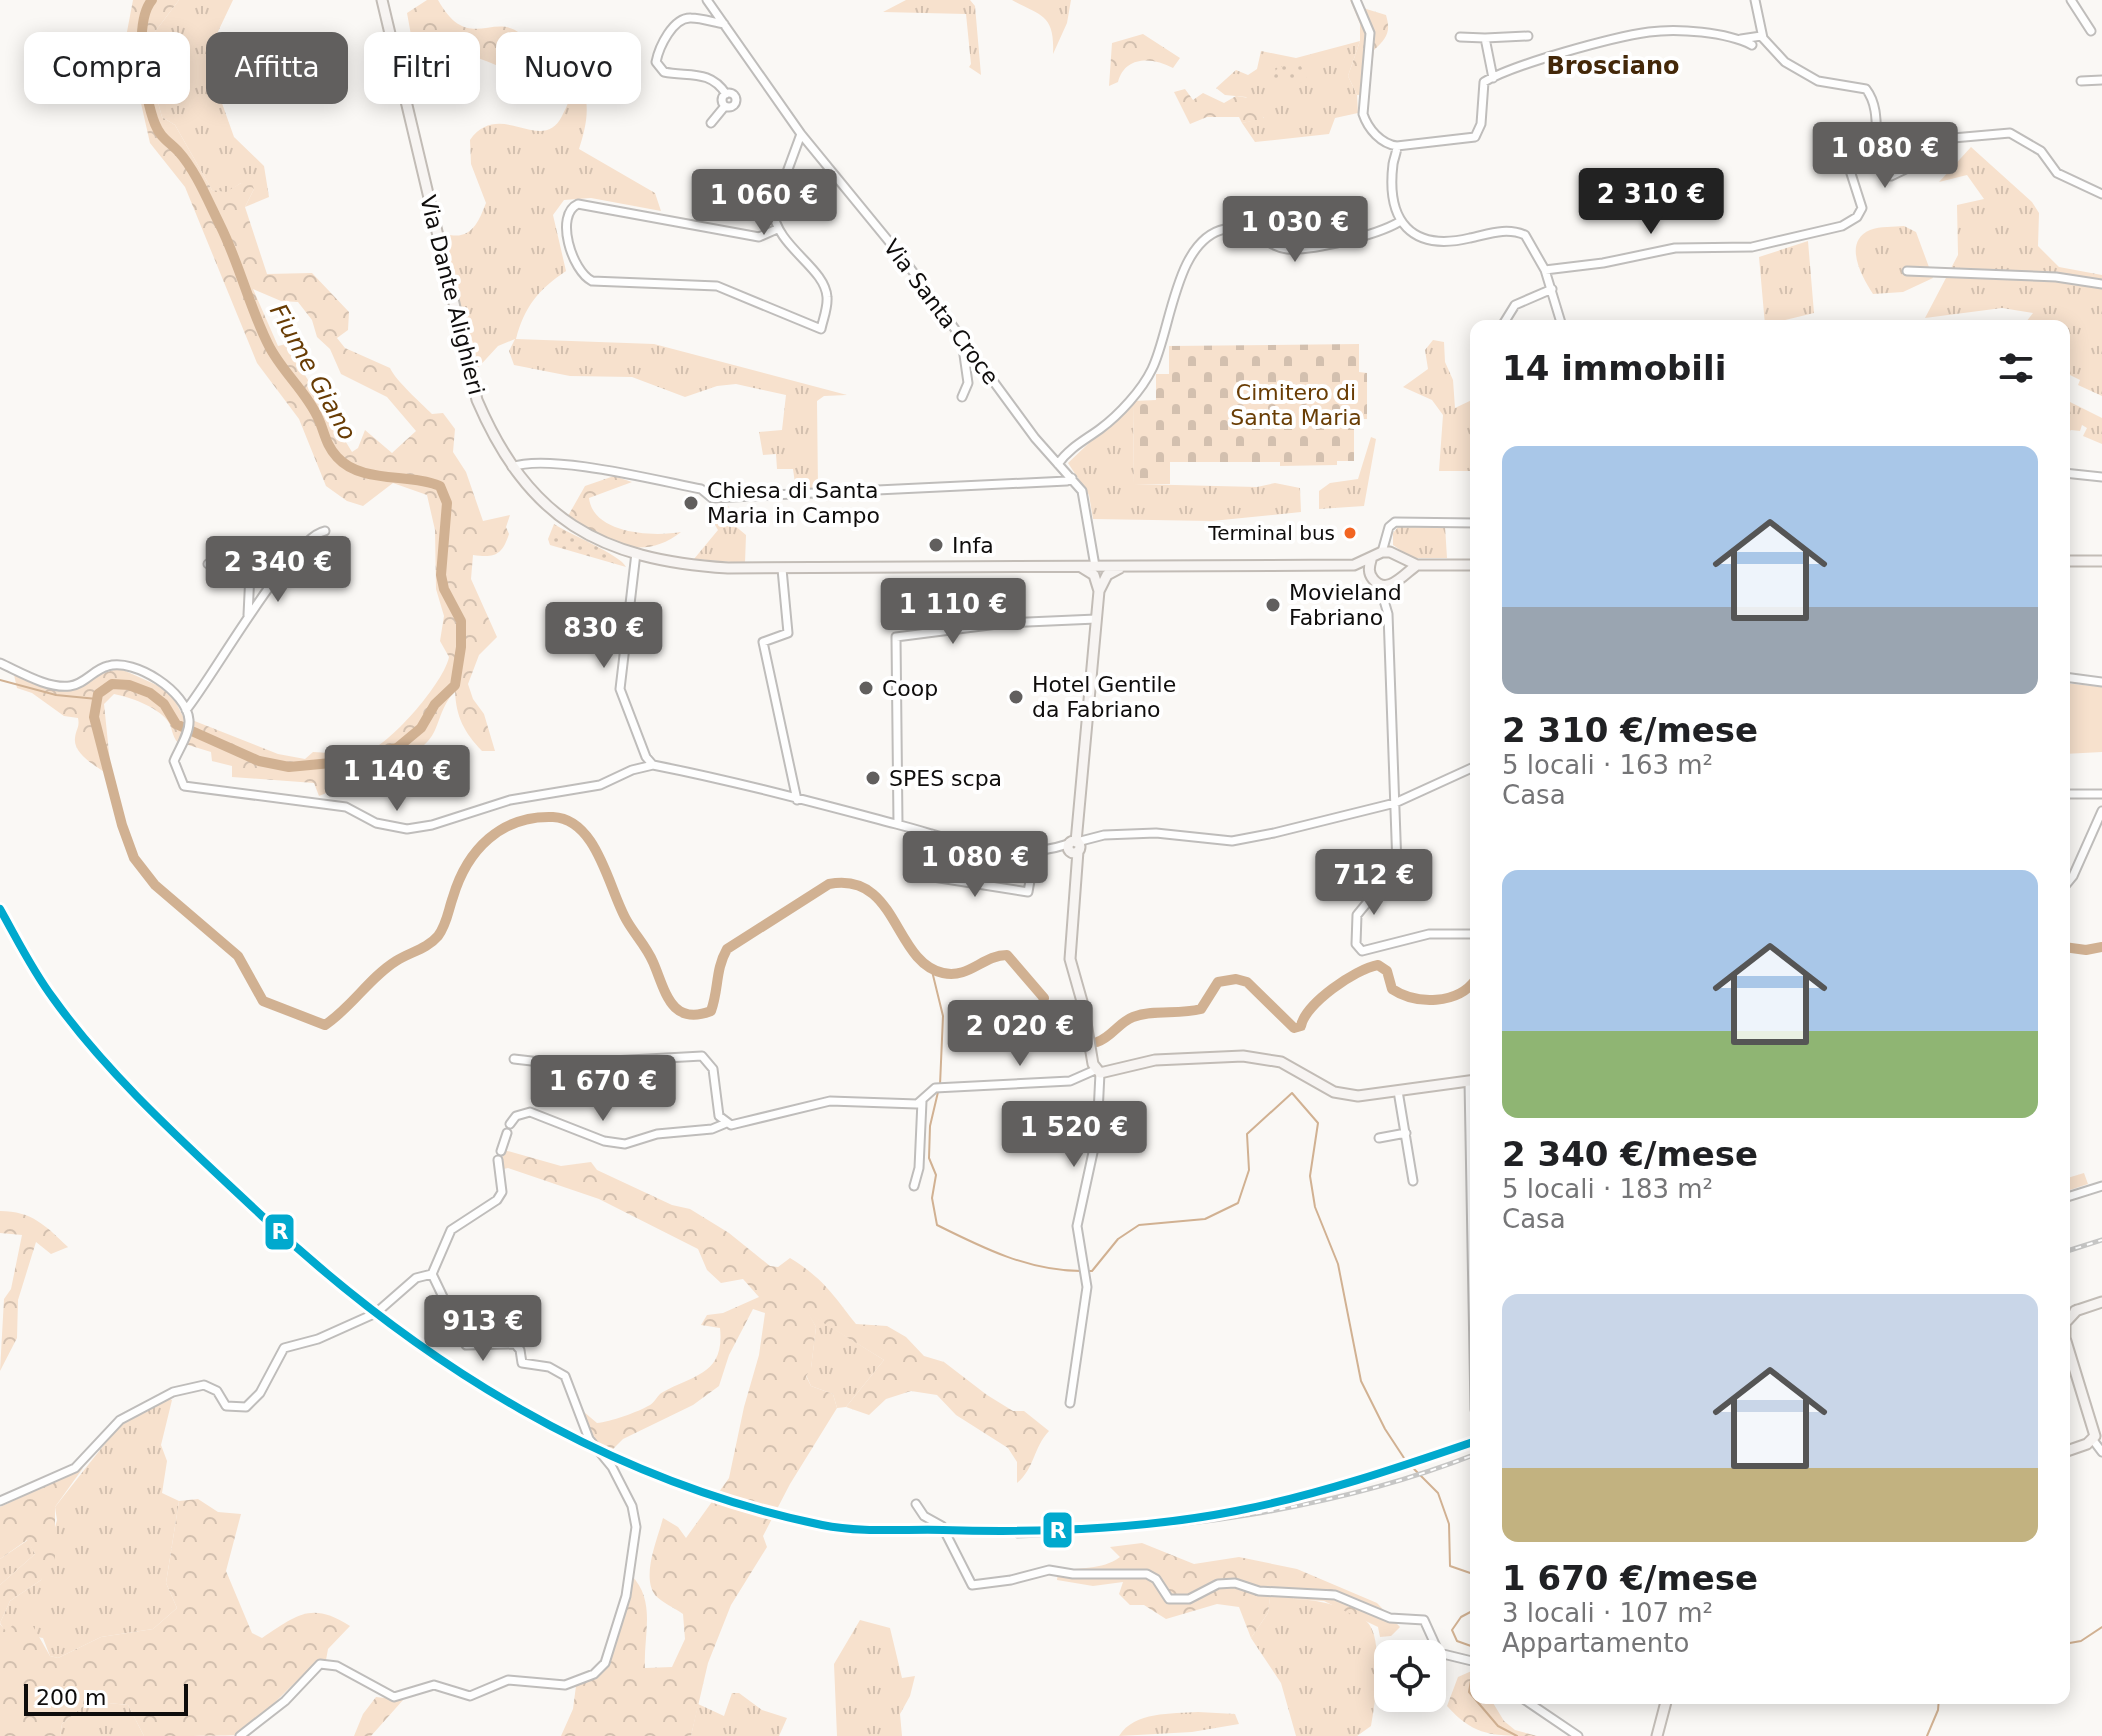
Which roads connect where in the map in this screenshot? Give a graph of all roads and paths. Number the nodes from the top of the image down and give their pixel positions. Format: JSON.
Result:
{"nodes":[{"id":1,"x":382,"y":0,"type":"edge"},
{"id":2,"x":1356,"y":0,"type":"edge"},
{"id":3,"x":1755,"y":0,"type":"edge"},
{"id":4,"x":2071,"y":0,"type":"edge"},
{"id":5,"x":710,"y":2,"type":"edge"},
{"id":6,"x":724,"y":24,"type":"junction"},
{"id":7,"x":2091,"y":31,"type":"dead end"},
{"id":8,"x":1528,"y":36,"type":"dead end"},
{"id":9,"x":1460,"y":37,"type":"dead end"},
{"id":10,"x":1485,"y":38,"type":"junction"},
{"id":11,"x":1758,"y":40,"type":"junction"},
{"id":12,"x":1493,"y":78,"type":"junction"},
{"id":13,"x":2102,"y":80,"type":"edge"},
{"id":14,"x":2081,"y":81,"type":"dead end"},
{"id":15,"x":711,"y":123,"type":"dead end"},
{"id":16,"x":801,"y":134,"type":"junction"},
{"id":17,"x":807,"y":142,"type":"junction"},
{"id":18,"x":1828,"y":142,"type":"dead end"},
{"id":19,"x":798,"y":143,"type":"junction"},
{"id":20,"x":1387,"y":145,"type":"junction"},
{"id":21,"x":1397,"y":146,"type":"junction"},
{"id":22,"x":1878,"y":146,"type":"junction"},
{"id":23,"x":1840,"y":153,"type":"junction"},
{"id":24,"x":1922,"y":161,"type":"dead end"},
{"id":25,"x":1393,"y":162,"type":"junction"},
{"id":26,"x":2102,"y":194,"type":"edge"},
{"id":27,"x":1399,"y":222,"type":"junction"},
{"id":28,"x":777,"y":229,"type":"junction"},
{"id":29,"x":1545,"y":270,"type":"junction"},
{"id":30,"x":1907,"y":271,"type":"dead end"},
{"id":31,"x":2102,"y":284,"type":"edge"},
{"id":32,"x":1552,"y":289,"type":"junction"},
{"id":33,"x":1506,"y":320,"type":"edge"},
{"id":34,"x":1560,"y":320,"type":"edge"},
{"id":35,"x":961,"y":338,"type":"junction"},
{"id":36,"x":962,"y":397,"type":"dead end"},
{"id":37,"x":1058,"y":464,"type":"junction"},
{"id":38,"x":512,"y":467,"type":"junction"},
{"id":39,"x":2070,"y":474,"type":"edge"},
{"id":40,"x":2102,"y":477,"type":"edge"},
{"id":41,"x":1072,"y":478,"type":"junction"},
{"id":42,"x":1470,"y":523,"type":"edge"},
{"id":43,"x":325,"y":531,"type":"dead end"},
{"id":44,"x":304,"y":547,"type":"junction"},
{"id":45,"x":1386,"y":552,"type":"junction"},
{"id":46,"x":636,"y":553,"type":"junction"},
{"id":47,"x":1371,"y":560,"type":"junction"},
{"id":48,"x":1401,"y":560,"type":"junction"},
{"id":49,"x":2070,"y":561,"type":"edge"},
{"id":50,"x":2102,"y":561,"type":"edge"},
{"id":51,"x":208,"y":564,"type":"dead end"},
{"id":52,"x":1354,"y":565,"type":"junction"},
{"id":53,"x":1417,"y":565,"type":"junction"},
{"id":54,"x":1470,"y":565,"type":"edge"},
{"id":55,"x":782,"y":569,"type":"junction"},
{"id":56,"x":1100,"y":571,"type":"junction"},
{"id":57,"x":283,"y":573,"type":"junction"},
{"id":58,"x":1369,"y":573,"type":"junction"},
{"id":59,"x":1402,"y":575,"type":"junction"},
{"id":60,"x":1379,"y":584,"type":"junction"},
{"id":61,"x":1393,"y":584,"type":"junction"},
{"id":62,"x":1386,"y":600,"type":"junction"},
{"id":63,"x":247,"y":617,"type":"junction"},
{"id":64,"x":1096,"y":619,"type":"junction"},
{"id":65,"x":0,"y":663,"type":"edge"},
{"id":66,"x":2070,"y":678,"type":"edge"},
{"id":67,"x":2102,"y":682,"type":"edge"},
{"id":68,"x":186,"y":710,"type":"junction"},
{"id":69,"x":646,"y":757,"type":"junction"},
{"id":70,"x":653,"y":765,"type":"junction"},
{"id":71,"x":1470,"y":769,"type":"edge"},
{"id":72,"x":632,"y":770,"type":"junction"},
{"id":73,"x":2070,"y":794,"type":"edge"},
{"id":74,"x":2102,"y":794,"type":"edge"},
{"id":75,"x":797,"y":800,"type":"junction"},
{"id":76,"x":1391,"y":804,"type":"junction"},
{"id":77,"x":2102,"y":811,"type":"edge"},
{"id":78,"x":898,"y":824,"type":"junction"},
{"id":79,"x":1076,"y":825,"type":"junction"},
{"id":80,"x":932,"y":834,"type":"junction"},
{"id":81,"x":1095,"y":837,"type":"junction"},
{"id":82,"x":1074,"y":847,"type":"junction"},
{"id":83,"x":1035,"y":852,"type":"junction"},
{"id":84,"x":2070,"y":877,"type":"edge"},
{"id":85,"x":1470,"y":934,"type":"edge"},
{"id":86,"x":514,"y":1059,"type":"dead end"},
{"id":87,"x":1098,"y":1071,"type":"junction"},
{"id":88,"x":1470,"y":1080,"type":"edge"},
{"id":89,"x":1398,"y":1091,"type":"junction"},
{"id":90,"x":922,"y":1101,"type":"junction"},
{"id":91,"x":510,"y":1124,"type":"dead end"},
{"id":92,"x":724,"y":1124,"type":"junction"},
{"id":93,"x":507,"y":1133,"type":"dead end"},
{"id":94,"x":1406,"y":1133,"type":"junction"},
{"id":95,"x":1379,"y":1138,"type":"dead end"},
{"id":96,"x":501,"y":1151,"type":"dead end"},
{"id":97,"x":498,"y":1160,"type":"dead end"},
{"id":98,"x":1413,"y":1181,"type":"dead end"},
{"id":99,"x":914,"y":1186,"type":"dead end"},
{"id":100,"x":2102,"y":1186,"type":"edge"},
{"id":101,"x":2070,"y":1196,"type":"edge"},
{"id":102,"x":432,"y":1274,"type":"junction"},
{"id":103,"x":2102,"y":1302,"type":"edge"},
{"id":104,"x":2077,"y":1310,"type":"junction"},
{"id":105,"x":2070,"y":1312,"type":"edge"},
{"id":106,"x":2070,"y":1318,"type":"edge"},
{"id":107,"x":2070,"y":1353,"type":"edge"},
{"id":108,"x":1070,"y":1403,"type":"dead end"},
{"id":109,"x":2093,"y":1440,"type":"junction"},
{"id":110,"x":2070,"y":1450,"type":"edge"},
{"id":111,"x":2102,"y":1452,"type":"edge"},
{"id":112,"x":0,"y":1501,"type":"edge"},
{"id":113,"x":916,"y":1504,"type":"dead end"},
{"id":114,"x":1470,"y":1660,"type":"edge"},
{"id":115,"x":1531,"y":1704,"type":"edge"},
{"id":116,"x":1665,"y":1704,"type":"edge"},
{"id":117,"x":240,"y":1736,"type":"edge"},
{"id":118,"x":1578,"y":1736,"type":"edge"},
{"id":119,"x":1657,"y":1736,"type":"edge"}],
"edges":[{"from":1,"to":38,"type":"main road","name":"Via Dante Alighieri"},
{"from":2,"to":20,"type":"street"},
{"from":3,"to":11,"type":"street"},
{"from":4,"to":7,"type":"street"},
{"from":5,"to":6,"type":"street","name":"Via Santa Croce"},
{"from":6,"to":15,"type":"street"},
{"from":6,"to":16,"type":"street","name":"Via Santa Croce"},
{"from":8,"to":10,"type":"street"},
{"from":9,"to":10,"type":"street"},
{"from":10,"to":12,"type":"street"},
{"from":11,"to":12,"type":"street"},
{"from":11,"to":22,"type":"street"},
{"from":12,"to":21,"type":"street"},
{"from":13,"to":14,"type":"street"},
{"from":16,"to":17,"type":"street","name":"Via Santa Croce"},
{"from":16,"to":19,"type":"street"},
{"from":17,"to":19,"type":"street"},
{"from":17,"to":35,"type":"street","name":"Via Santa Croce"},
{"from":18,"to":23,"type":"street"},
{"from":19,"to":28,"type":"street"},
{"from":20,"to":21,"type":"street"},
{"from":20,"to":25,"type":"street"},
{"from":21,"to":25,"type":"street"},
{"from":22,"to":23,"type":"street"},
{"from":22,"to":24,"type":"street"},
{"from":22,"to":26,"type":"street"},
{"from":23,"to":29,"type":"street"},
{"from":25,"to":27,"type":"street"},
{"from":27,"to":29,"type":"street"},
{"from":27,"to":37,"type":"street"},
{"from":28,"to":28,"type":"street"},
{"from":29,"to":32,"type":"street"},
{"from":30,"to":31,"type":"street"},
{"from":32,"to":33,"type":"street"},
{"from":32,"to":34,"type":"street"},
{"from":35,"to":36,"type":"street"},
{"from":35,"to":37,"type":"street","name":"Via Santa Croce"},
{"from":37,"to":41,"type":"street","name":"Via Santa Croce"},
{"from":38,"to":41,"type":"street"},
{"from":38,"to":46,"type":"main road","name":"Via Dante Alighieri"},
{"from":39,"to":40,"type":"street"},
{"from":41,"to":56,"type":"street","name":"Via Santa Croce"},
{"from":42,"to":45,"type":"street"},
{"from":43,"to":44,"type":"street"},
{"from":44,"to":57,"type":"street"},
{"from":44,"to":57,"type":"street"},
{"from":45,"to":47,"type":"main road","name":"Via Dante Alighieri"},
{"from":45,"to":48,"type":"main road"},
{"from":46,"to":55,"type":"main road","name":"Via Dante Alighieri"},
{"from":46,"to":69,"type":"street"},
{"from":47,"to":52,"type":"main road","name":"Via Dante Alighieri"},
{"from":47,"to":58,"type":"main road"},
{"from":48,"to":53,"type":"main road"},
{"from":48,"to":59,"type":"main road"},
{"from":49,"to":50,"type":"main road"},
{"from":51,"to":63,"type":"street"},
{"from":52,"to":56,"type":"main road","name":"Via Dante Alighieri"},
{"from":52,"to":58,"type":"main road","name":"Via Dante Alighieri"},
{"from":53,"to":54,"type":"main road"},
{"from":53,"to":59,"type":"main road"},
{"from":55,"to":56,"type":"main road","name":"Via Dante Alighieri"},
{"from":55,"to":75,"type":"street"},
{"from":56,"to":64,"type":"main road"},
{"from":57,"to":63,"type":"street"},
{"from":58,"to":60,"type":"main road","name":"Via Dante Alighieri"},
{"from":59,"to":61,"type":"main road"},
{"from":60,"to":61,"type":"main road"},
{"from":60,"to":62,"type":"street"},
{"from":61,"to":62,"type":"street"},
{"from":62,"to":76,"type":"street"},
{"from":63,"to":68,"type":"street"},
{"from":64,"to":78,"type":"street"},
{"from":64,"to":79,"type":"main road"},
{"from":65,"to":68,"type":"street"},
{"from":66,"to":67,"type":"street"},
{"from":68,"to":72,"type":"street"},
{"from":69,"to":70,"type":"street"},
{"from":69,"to":72,"type":"street"},
{"from":70,"to":72,"type":"street"},
{"from":70,"to":75,"type":"street"},
{"from":71,"to":76,"type":"street"},
{"from":73,"to":74,"type":"street"},
{"from":75,"to":78,"type":"street"},
{"from":76,"to":81,"type":"street"},
{"from":76,"to":85,"type":"street"},
{"from":77,"to":84,"type":"street"},
{"from":78,"to":80,"type":"street"},
{"from":79,"to":81,"type":"street"},
{"from":79,"to":82,"type":"main road"},
{"from":80,"to":83,"type":"street"},
{"from":80,"to":83,"type":"street"},
{"from":81,"to":82,"type":"street"},
{"from":82,"to":83,"type":"street"},
{"from":82,"to":87,"type":"main road"},
{"from":86,"to":92,"type":"street"},
{"from":87,"to":89,"type":"main road"},
{"from":87,"to":90,"type":"street"},
{"from":87,"to":108,"type":"street"},
{"from":88,"to":89,"type":"main road"},
{"from":89,"to":94,"type":"street"},
{"from":90,"to":92,"type":"street"},
{"from":90,"to":99,"type":"street"},
{"from":91,"to":92,"type":"street"},
{"from":93,"to":96,"type":"street"},
{"from":94,"to":95,"type":"street"},
{"from":94,"to":98,"type":"street"},
{"from":97,"to":102,"type":"street"},
{"from":100,"to":101,"type":"street"},
{"from":102,"to":112,"type":"street"},
{"from":102,"to":117,"type":"street"},
{"from":103,"to":104,"type":"main road"},
{"from":104,"to":105,"type":"main road"},
{"from":104,"to":106,"type":"main road"},
{"from":107,"to":109,"type":"main road"},
{"from":109,"to":110,"type":"main road"},
{"from":109,"to":111,"type":"street"},
{"from":113,"to":114,"type":"street"},
{"from":115,"to":118,"type":"street"},
{"from":116,"to":119,"type":"main road"}]}
